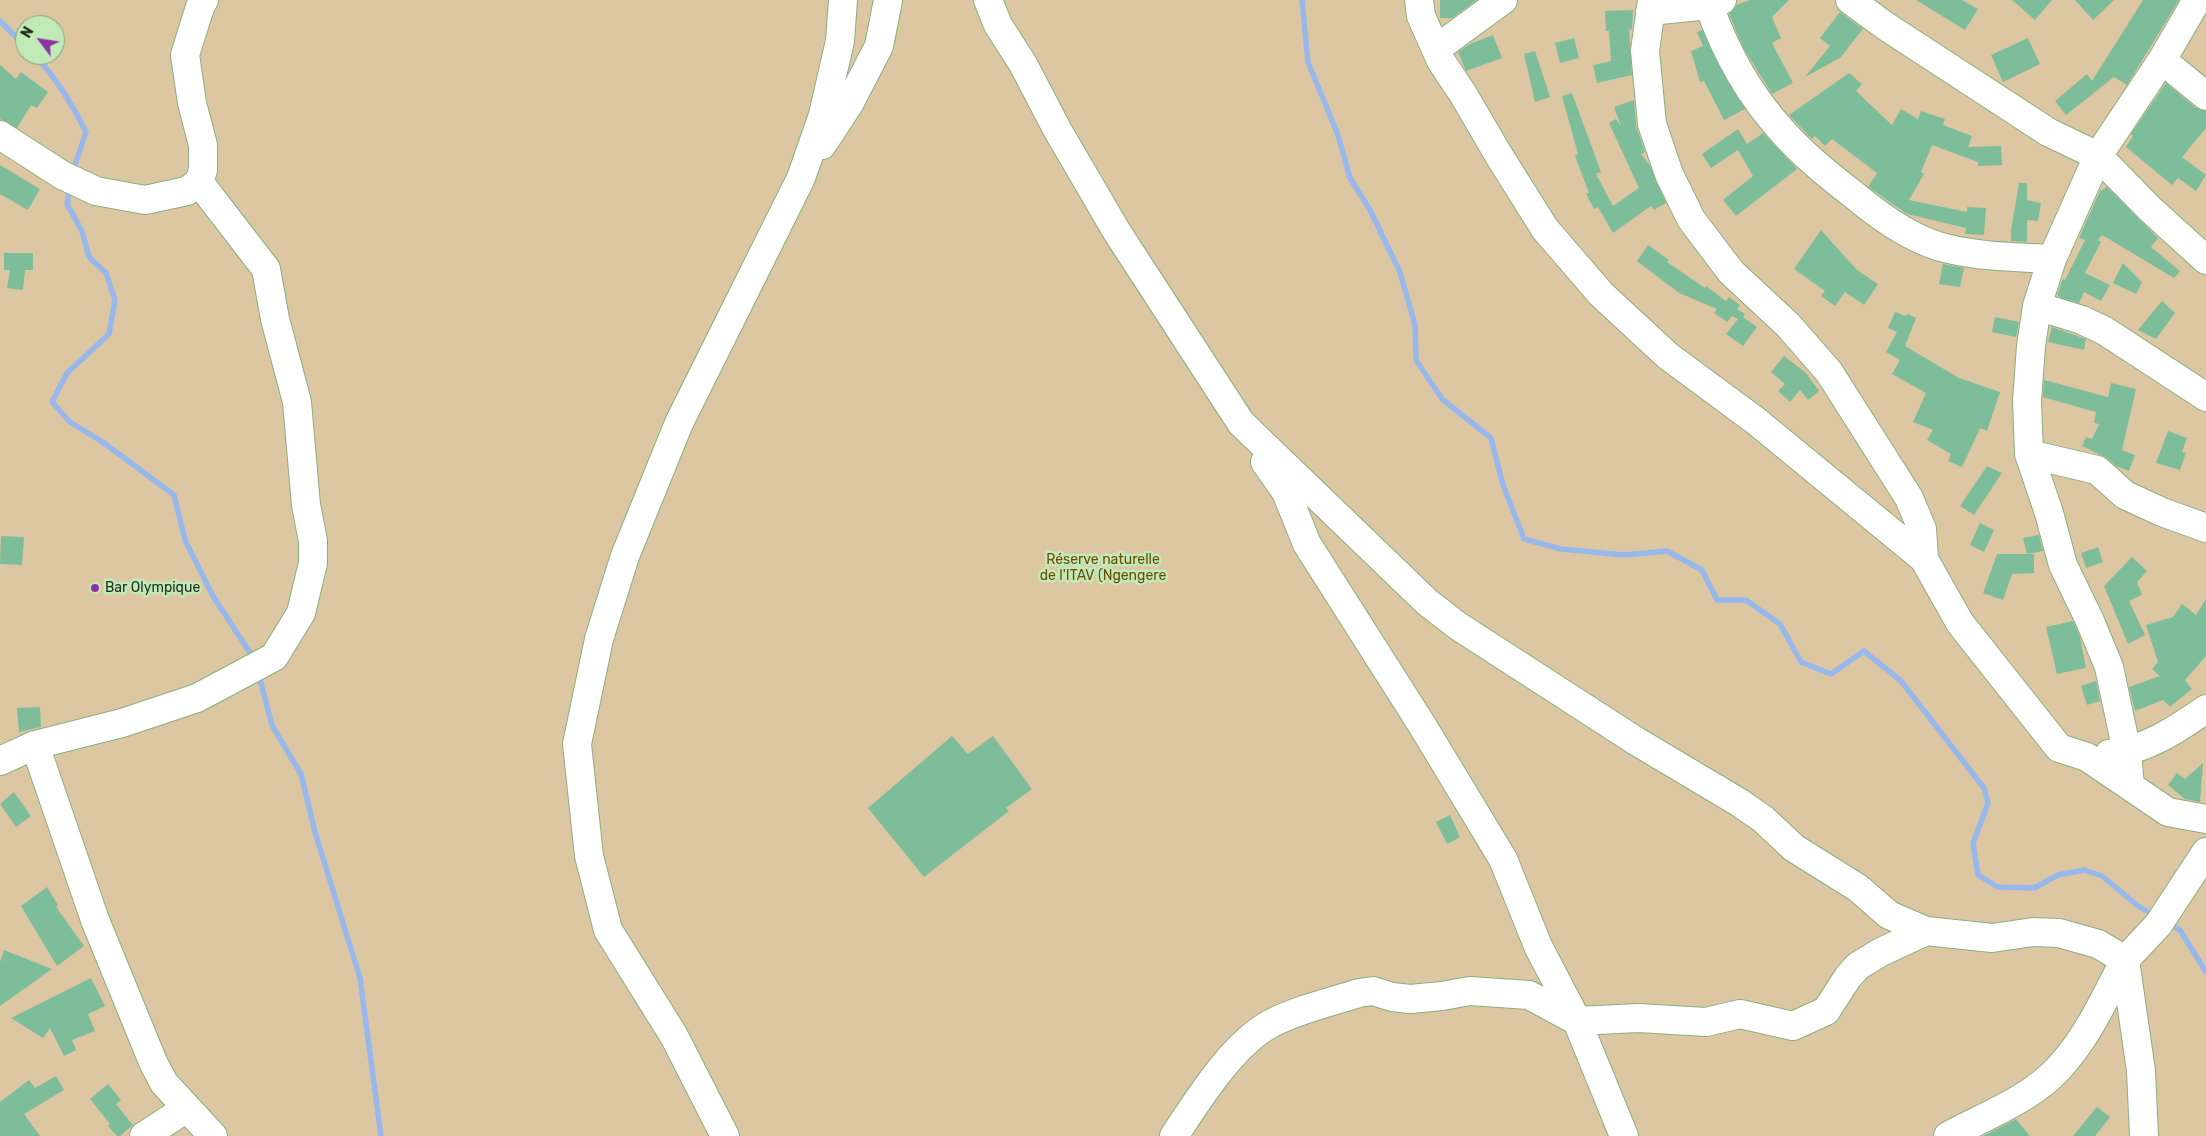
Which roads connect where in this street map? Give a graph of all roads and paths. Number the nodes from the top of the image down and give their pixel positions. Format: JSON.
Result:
{"nodes":[{"id":1,"x":204,"y":0,"type":"edge"},
{"id":2,"x":842,"y":0,"type":"edge"},
{"id":3,"x":888,"y":0,"type":"edge"},
{"id":4,"x":988,"y":0,"type":"edge"},
{"id":5,"x":1418,"y":0,"type":"edge"},
{"id":6,"x":1502,"y":0,"type":"edge"},
{"id":7,"x":1850,"y":0,"type":"edge"},
{"id":8,"x":2197,"y":0,"type":"edge"},
{"id":9,"x":1716,"y":2,"type":"edge"},
{"id":10,"x":1651,"y":5,"type":"edge"},
{"id":11,"x":1436,"y":49,"type":"junction"},
{"id":12,"x":2162,"y":60,"type":"junction"},
{"id":13,"x":2206,"y":96,"type":"edge"},
{"id":14,"x":0,"y":135,"type":"edge"},
{"id":15,"x":2098,"y":156,"type":"junction"},
{"id":16,"x":801,"y":178,"type":"junction"},
{"id":17,"x":199,"y":182,"type":"junction"},
{"id":18,"x":2052,"y":259,"type":"junction"},
{"id":19,"x":2206,"y":260,"type":"edge"},
{"id":20,"x":2037,"y":306,"type":"junction"},
{"id":21,"x":2206,"y":397,"type":"edge"},
{"id":22,"x":1241,"y":423,"type":"junction"},
{"id":23,"x":2029,"y":454,"type":"junction"},
{"id":24,"x":2206,"y":528,"type":"edge"},
{"id":25,"x":1924,"y":559,"type":"junction"},
{"id":26,"x":2206,"y":709,"type":"edge"},
{"id":27,"x":35,"y":745,"type":"junction"},
{"id":28,"x":2127,"y":752,"type":"junction"},
{"id":29,"x":2087,"y":757,"type":"junction"},
{"id":30,"x":0,"y":762,"type":"edge"},
{"id":31,"x":2130,"y":786,"type":"junction"},
{"id":32,"x":2206,"y":819,"type":"edge"},
{"id":33,"x":2206,"y":852,"type":"edge"},
{"id":34,"x":1926,"y":931,"type":"junction"},
{"id":35,"x":2125,"y":960,"type":"junction"},
{"id":36,"x":1576,"y":1021,"type":"junction"},
{"id":37,"x":187,"y":1108,"type":"junction"},
{"id":38,"x":144,"y":1136,"type":"edge"},
{"id":39,"x":213,"y":1136,"type":"edge"},
{"id":40,"x":724,"y":1136,"type":"edge"},
{"id":41,"x":1174,"y":1136,"type":"edge"},
{"id":42,"x":1624,"y":1136,"type":"edge"},
{"id":43,"x":1948,"y":1136,"type":"edge"},
{"id":44,"x":2144,"y":1136,"type":"edge"}],
"edges":[{"from":1,"to":17,"type":"street"},
{"from":2,"to":16,"type":"street"},
{"from":3,"to":16,"type":"street"},
{"from":4,"to":22,"type":"street"},
{"from":5,"to":11,"type":"street"},
{"from":6,"to":11,"type":"street"},
{"from":7,"to":15,"type":"street"},
{"from":8,"to":12,"type":"street"},
{"from":9,"to":10,"type":"street"},
{"from":9,"to":18,"type":"street"},
{"from":10,"to":25,"type":"street"},
{"from":11,"to":25,"type":"street"},
{"from":12,"to":13,"type":"street"},
{"from":12,"to":15,"type":"street"},
{"from":14,"to":17,"type":"street"},
{"from":15,"to":18,"type":"street"},
{"from":15,"to":19,"type":"street"},
{"from":16,"to":40,"type":"street"},
{"from":17,"to":27,"type":"street"},
{"from":18,"to":20,"type":"street"},
{"from":20,"to":21,"type":"street"},
{"from":20,"to":23,"type":"street"},
{"from":22,"to":34,"type":"street"},
{"from":22,"to":36,"type":"street"},
{"from":23,"to":24,"type":"street"},
{"from":23,"to":28,"type":"street"},
{"from":25,"to":29,"type":"street"},
{"from":26,"to":28,"type":"street"},
{"from":27,"to":30,"type":"street"},
{"from":27,"to":37,"type":"street"},
{"from":28,"to":29,"type":"street"},
{"from":28,"to":31,"type":"street"},
{"from":29,"to":31,"type":"street"},
{"from":31,"to":32,"type":"street"},
{"from":33,"to":35,"type":"street"},
{"from":34,"to":35,"type":"street"},
{"from":34,"to":36,"type":"street"},
{"from":35,"to":43,"type":"street"},
{"from":35,"to":44,"type":"street"},
{"from":36,"to":41,"type":"street"},
{"from":36,"to":42,"type":"street"},
{"from":37,"to":38,"type":"street"},
{"from":37,"to":39,"type":"street"}]}
